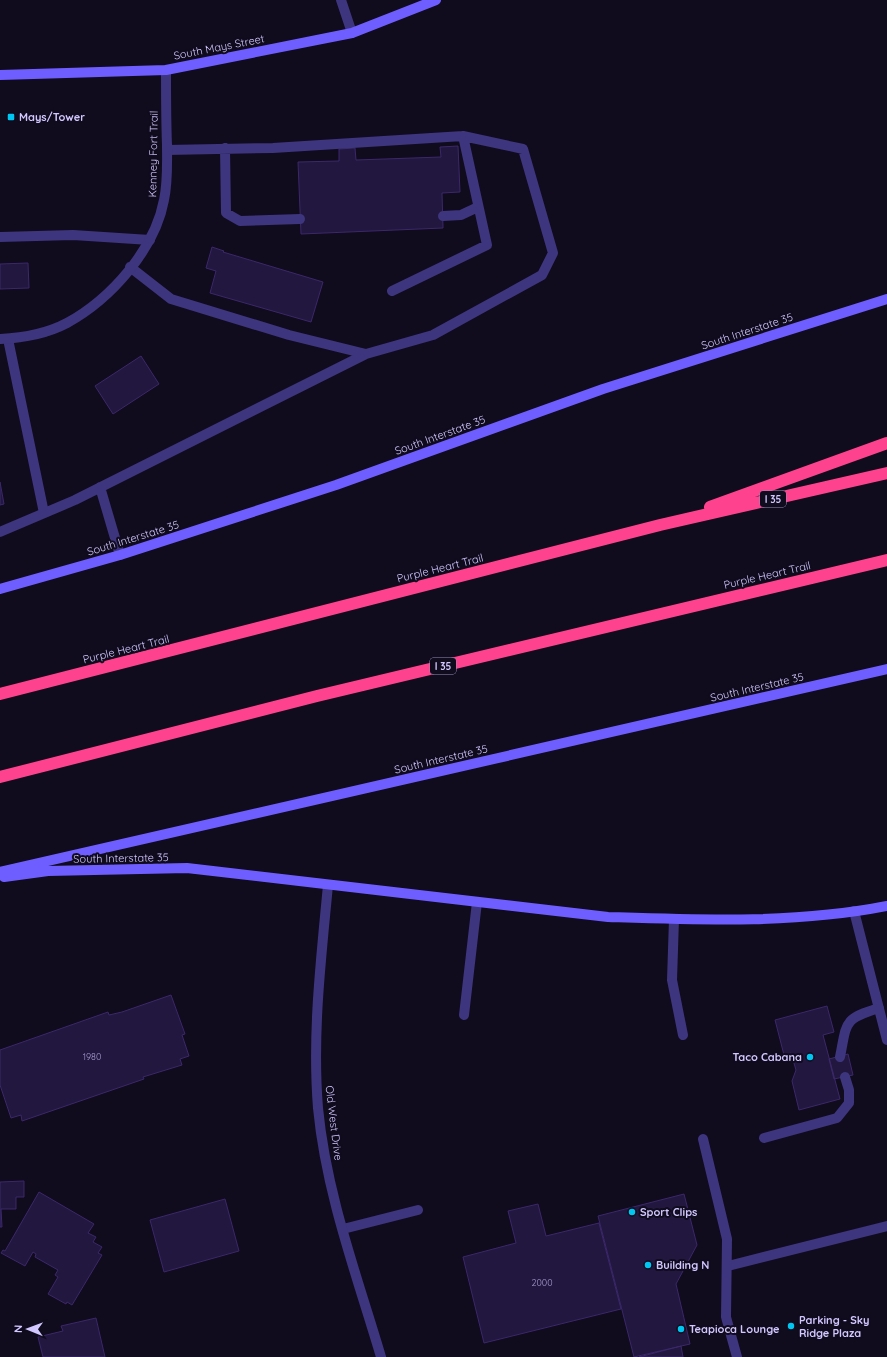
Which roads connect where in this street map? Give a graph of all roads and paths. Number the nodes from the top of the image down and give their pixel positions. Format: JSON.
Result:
{"nodes":[{"id":1,"x":341,"y":0,"type":"edge"},
{"id":2,"x":436,"y":0,"type":"edge"},
{"id":3,"x":352,"y":33,"type":"junction"},
{"id":4,"x":166,"y":70,"type":"junction"},
{"id":5,"x":0,"y":75,"type":"edge"},
{"id":6,"x":463,"y":136,"type":"junction"},
{"id":7,"x":224,"y":148,"type":"junction"},
{"id":8,"x":166,"y":150,"type":"junction"},
{"id":9,"x":478,"y":207,"type":"junction"},
{"id":10,"x":443,"y":216,"type":"dead end"},
{"id":11,"x":300,"y":219,"type":"dead end"},
{"id":12,"x":0,"y":238,"type":"edge"},
{"id":13,"x":150,"y":240,"type":"junction"},
{"id":14,"x":130,"y":267,"type":"junction"},
{"id":15,"x":392,"y":291,"type":"dead end"},
{"id":16,"x":886,"y":299,"type":"edge"},
{"id":17,"x":4,"y":339,"type":"edge"},
{"id":18,"x":366,"y":354,"type":"junction"},
{"id":19,"x":887,"y":443,"type":"edge"},
{"id":20,"x":887,"y":473,"type":"edge"},
{"id":21,"x":100,"y":487,"type":"junction"},
{"id":22,"x":44,"y":513,"type":"junction"},
{"id":23,"x":660,"y":525,"type":"junction"},
{"id":24,"x":0,"y":532,"type":"edge"},
{"id":25,"x":120,"y":555,"type":"junction"},
{"id":26,"x":887,"y":560,"type":"edge"},
{"id":27,"x":0,"y":589,"type":"edge"},
{"id":28,"x":887,"y":669,"type":"edge"},
{"id":29,"x":0,"y":694,"type":"edge"},
{"id":30,"x":0,"y":777,"type":"edge"},
{"id":31,"x":0,"y":872,"type":"edge"},
{"id":32,"x":0,"y":877,"type":"edge"},
{"id":33,"x":328,"y":885,"type":"junction"},
{"id":34,"x":477,"y":902,"type":"junction"},
{"id":35,"x":887,"y":906,"type":"edge"},
{"id":36,"x":854,"y":911,"type":"junction"},
{"id":37,"x":674,"y":919,"type":"junction"},
{"id":38,"x":879,"y":1008,"type":"junction"},
{"id":39,"x":464,"y":1015,"type":"dead end"},
{"id":40,"x":682,"y":1035,"type":"dead end"},
{"id":41,"x":887,"y":1040,"type":"edge"},
{"id":42,"x":840,"y":1057,"type":"dead end"},
{"id":43,"x":845,"y":1077,"type":"dead end"},
{"id":44,"x":764,"y":1138,"type":"dead end"},
{"id":45,"x":703,"y":1139,"type":"dead end"},
{"id":46,"x":418,"y":1210,"type":"dead end"},
{"id":47,"x":887,"y":1226,"type":"edge"},
{"id":48,"x":343,"y":1229,"type":"junction"},
{"id":49,"x":728,"y":1266,"type":"junction"},
{"id":50,"x":381,"y":1357,"type":"edge"},
{"id":51,"x":736,"y":1357,"type":"edge"}],
"edges":[{"from":1,"to":3,"type":"street"},
{"from":2,"to":3,"type":"main road","name":"South Mays Street"},
{"from":3,"to":4,"type":"main road","name":"South Mays Street"},
{"from":4,"to":5,"type":"main road","name":"South Mays Street"},
{"from":4,"to":8,"type":"street","name":"Kenney Fort Trail"},
{"from":6,"to":7,"type":"street"},
{"from":6,"to":9,"type":"street"},
{"from":6,"to":18,"type":"street"},
{"from":7,"to":8,"type":"street"},
{"from":7,"to":11,"type":"street"},
{"from":8,"to":13,"type":"street","name":"Kenney Fort Trail"},
{"from":9,"to":10,"type":"street"},
{"from":9,"to":15,"type":"street"},
{"from":12,"to":13,"type":"street"},
{"from":13,"to":14,"type":"street","name":"Kenney Fort Trail"},
{"from":14,"to":17,"type":"street","name":"Kenney Fort Trail"},
{"from":14,"to":18,"type":"street"},
{"from":16,"to":25,"type":"main road","name":"South Interstate 35"},
{"from":17,"to":22,"type":"street"},
{"from":18,"to":21,"type":"street"},
{"from":19,"to":23,"type":"highway"},
{"from":20,"to":23,"type":"highway","name":"Purple Heart Trail","number":"I 35"},
{"from":21,"to":22,"type":"street"},
{"from":21,"to":25,"type":"street"},
{"from":22,"to":24,"type":"street"},
{"from":23,"to":29,"type":"highway","name":"Purple Heart Trail","number":"I 35"},
{"from":25,"to":27,"type":"main road","name":"South Interstate 35"},
{"from":26,"to":30,"type":"highway","name":"Purple Heart Trail","number":"I 35"},
{"from":28,"to":31,"type":"main road","name":"South Interstate 35"},
{"from":32,"to":33,"type":"main road","name":"South Interstate 35"},
{"from":33,"to":34,"type":"main road","name":"South Interstate 35"},
{"from":33,"to":48,"type":"street","name":"Old West Drive"},
{"from":34,"to":37,"type":"main road","name":"South Interstate 35"},
{"from":34,"to":39,"type":"street"},
{"from":35,"to":36,"type":"main road","name":"South Interstate 35"},
{"from":36,"to":37,"type":"main road","name":"South Interstate 35"},
{"from":36,"to":38,"type":"street"},
{"from":37,"to":40,"type":"street"},
{"from":38,"to":41,"type":"street"},
{"from":38,"to":42,"type":"street"},
{"from":43,"to":44,"type":"street"},
{"from":45,"to":49,"type":"street"},
{"from":46,"to":48,"type":"street"},
{"from":47,"to":49,"type":"street"},
{"from":48,"to":50,"type":"street","name":"Old West Drive"},
{"from":49,"to":51,"type":"street"}]}
